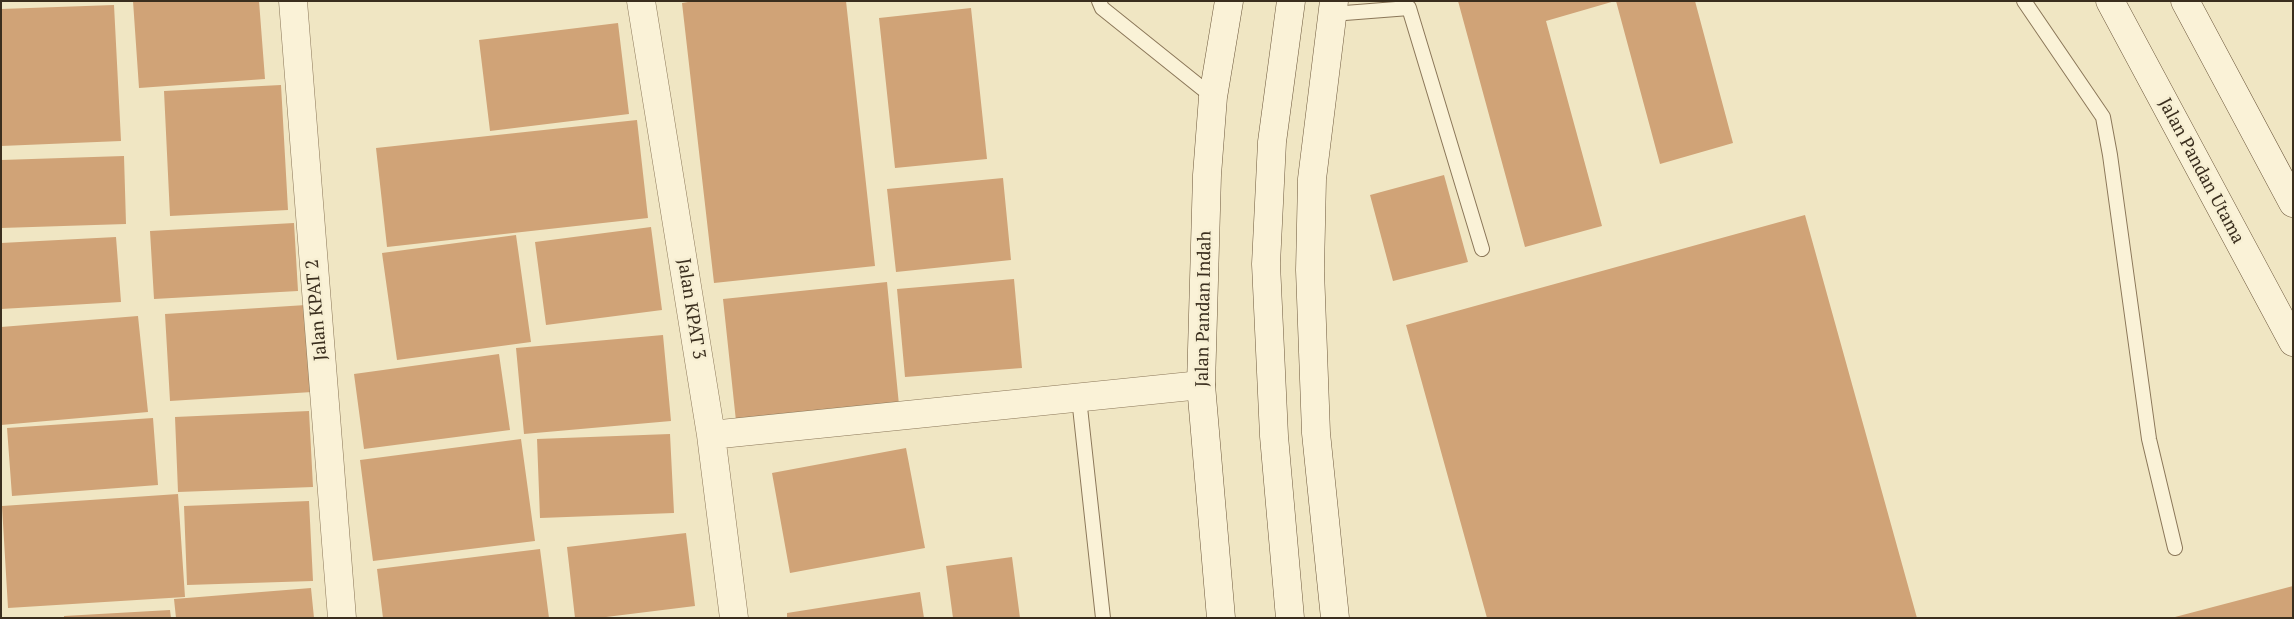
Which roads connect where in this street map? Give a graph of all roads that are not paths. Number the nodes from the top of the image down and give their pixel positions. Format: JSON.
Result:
{"nodes":[{"id":1,"x":293,"y":1,"type":"edge"},
{"id":2,"x":641,"y":1,"type":"edge"},
{"id":3,"x":1099,"y":1,"type":"edge"},
{"id":4,"x":1229,"y":1,"type":"edge"},
{"id":5,"x":1291,"y":1,"type":"edge"},
{"id":6,"x":2024,"y":1,"type":"edge"},
{"id":7,"x":2110,"y":1,"type":"edge"},
{"id":8,"x":2185,"y":1,"type":"edge"},
{"id":9,"x":1412,"y":5,"type":"edge"},
{"id":10,"x":1333,"y":8,"type":"edge"},
{"id":11,"x":1214,"y":97,"type":"junction"},
{"id":12,"x":2293,"y":203,"type":"edge"},
{"id":13,"x":1482,"y":249,"type":"dead end"},
{"id":14,"x":2293,"y":342,"type":"edge"},
{"id":15,"x":1201,"y":385,"type":"junction"},
{"id":16,"x":1079,"y":398,"type":"junction"},
{"id":17,"x":711,"y":435,"type":"junction"},
{"id":18,"x":2175,"y":548,"type":"dead end"},
{"id":19,"x":342,"y":618,"type":"edge"},
{"id":20,"x":734,"y":618,"type":"edge"},
{"id":21,"x":1103,"y":618,"type":"edge"},
{"id":22,"x":1220,"y":618,"type":"edge"},
{"id":23,"x":1290,"y":618,"type":"edge"},
{"id":24,"x":1335,"y":618,"type":"edge"}],
"edges":[{"from":1,"to":19,"type":"main road","name":"Jalan KPAT 2"},
{"from":2,"to":17,"type":"main road","name":"Jalan KPAT 3"},
{"from":3,"to":11,"type":"lane"},
{"from":4,"to":11,"type":"main road","name":"Jalan Pandan Indah"},
{"from":5,"to":23,"type":"main road"},
{"from":6,"to":18,"type":"lane"},
{"from":7,"to":14,"type":"main road","name":"Jalan Pandan Utama"},
{"from":8,"to":12,"type":"main road"},
{"from":9,"to":10,"type":"lane"},
{"from":9,"to":13,"type":"lane"},
{"from":10,"to":24,"type":"main road"},
{"from":11,"to":15,"type":"main road","name":"Jalan Pandan Indah"},
{"from":15,"to":16,"type":"main road"},
{"from":15,"to":22,"type":"main road","name":"Jalan Pandan Indah"},
{"from":16,"to":17,"type":"main road"},
{"from":16,"to":21,"type":"lane"},
{"from":17,"to":20,"type":"main road","name":"Jalan KPAT 3"}]}
